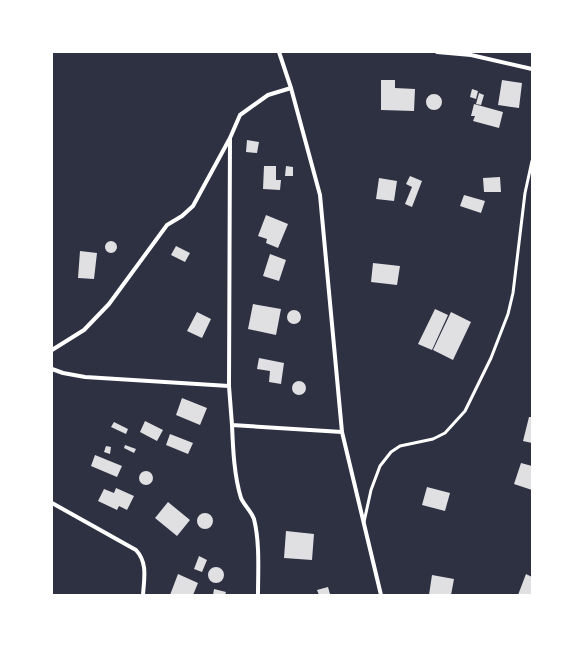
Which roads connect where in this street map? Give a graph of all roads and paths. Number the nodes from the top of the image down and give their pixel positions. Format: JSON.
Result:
{"nodes":[{"id":1,"x":286,"y":52,"type":"edge"},
{"id":2,"x":437,"y":52,"type":"edge"},
{"id":3,"x":279,"y":53,"type":"edge"},
{"id":4,"x":532,"y":69,"type":"edge"},
{"id":5,"x":291,"y":88,"type":"junction"},
{"id":6,"x":230,"y":138,"type":"junction"},
{"id":7,"x":532,"y":161,"type":"edge"},
{"id":8,"x":52,"y":350,"type":"edge"},
{"id":9,"x":52,"y":369,"type":"edge"},
{"id":10,"x":229,"y":386,"type":"junction"},
{"id":11,"x":232,"y":425,"type":"junction"},
{"id":12,"x":342,"y":432,"type":"junction"},
{"id":13,"x":52,"y":503,"type":"edge"},
{"id":14,"x":363,"y":526,"type":"junction"},
{"id":15,"x":143,"y":595,"type":"edge"},
{"id":16,"x":258,"y":595,"type":"edge"},
{"id":17,"x":381,"y":595,"type":"edge"}],
"edges":[{"from":1,"to":3,"type":"street"},
{"from":2,"to":4,"type":"street"},
{"from":3,"to":5,"type":"street"},
{"from":5,"to":6,"type":"street"},
{"from":5,"to":12,"type":"street"},
{"from":6,"to":8,"type":"street"},
{"from":6,"to":10,"type":"street"},
{"from":7,"to":14,"type":"lane"},
{"from":9,"to":10,"type":"street"},
{"from":10,"to":11,"type":"street"},
{"from":11,"to":12,"type":"street"},
{"from":11,"to":16,"type":"street"},
{"from":12,"to":14,"type":"street"},
{"from":13,"to":15,"type":"street"},
{"from":14,"to":17,"type":"street"}]}
